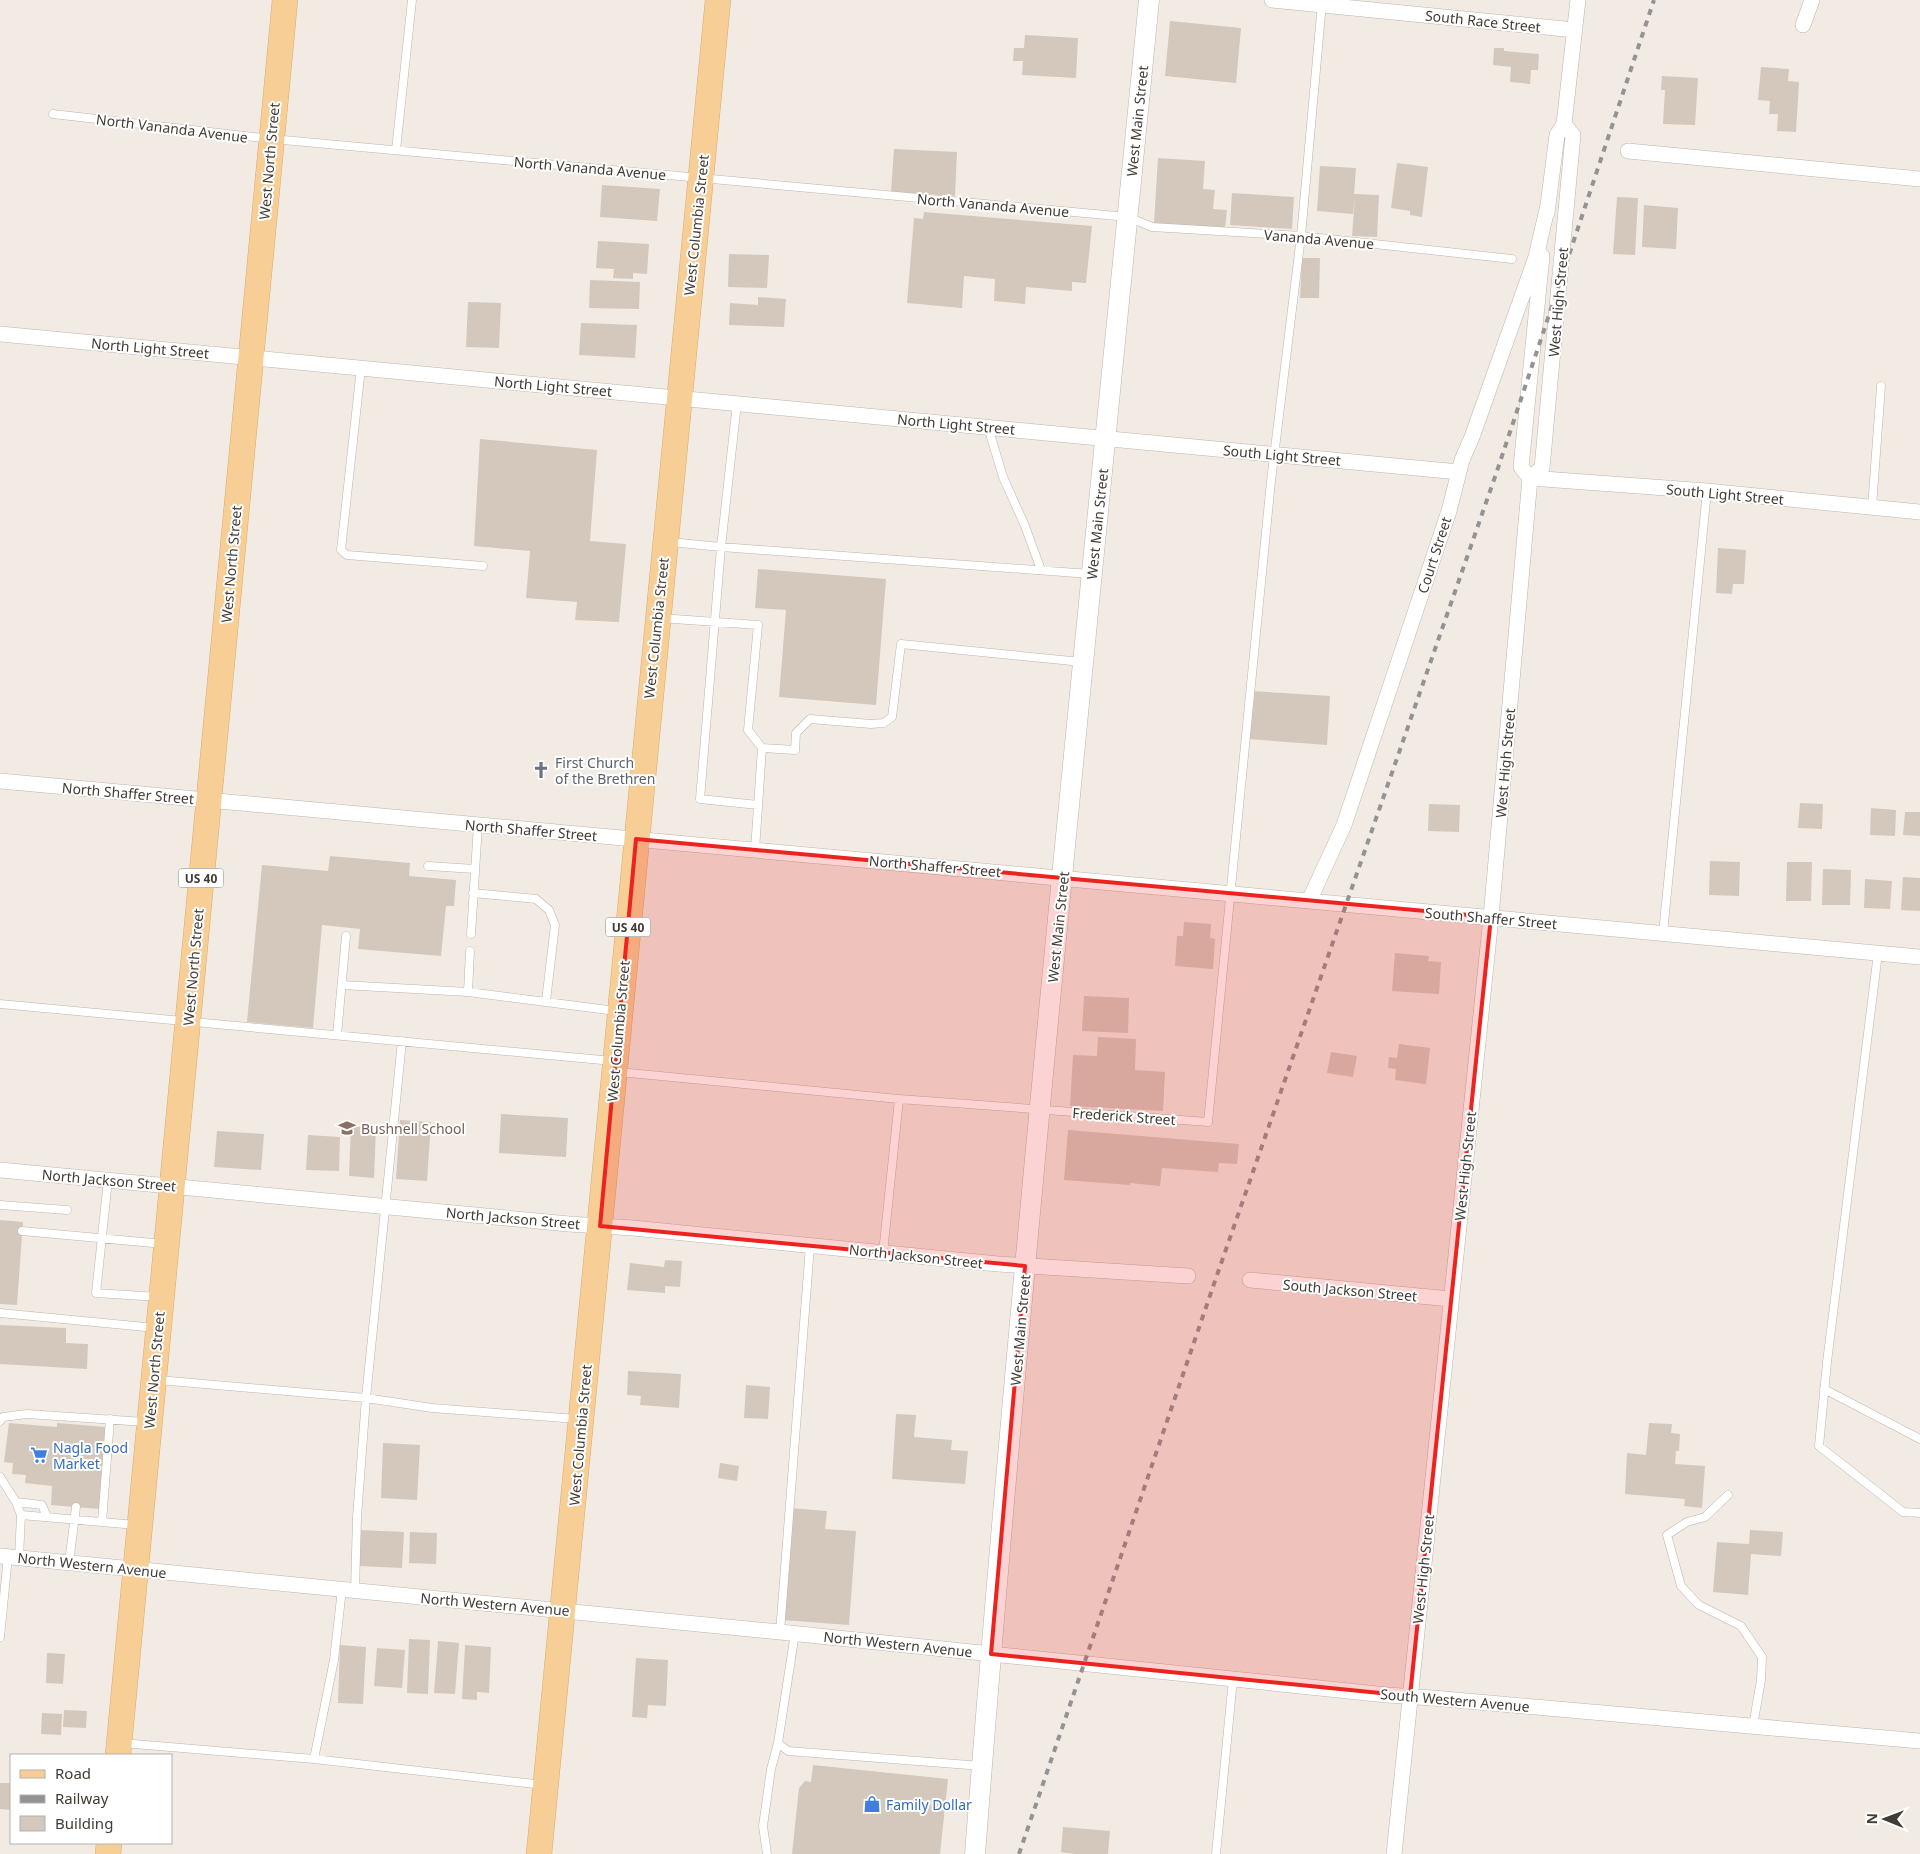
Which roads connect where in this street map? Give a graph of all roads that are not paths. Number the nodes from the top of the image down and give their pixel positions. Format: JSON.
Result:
{"nodes":[{"id":1,"x":285,"y":0,"type":"edge"},
{"id":2,"x":412,"y":0,"type":"edge"},
{"id":3,"x":718,"y":0,"type":"edge"},
{"id":4,"x":1149,"y":0,"type":"edge"},
{"id":5,"x":1272,"y":0,"type":"edge"},
{"id":6,"x":1578,"y":0,"type":"edge"},
{"id":7,"x":1812,"y":0,"type":"edge"},
{"id":8,"x":1322,"y":2,"type":"edge"},
{"id":9,"x":1419,"y":7,"type":"edge"},
{"id":10,"x":1803,"y":25,"type":"dead end"},
{"id":11,"x":1575,"y":30,"type":"junction"},
{"id":12,"x":53,"y":114,"type":"dead end"},
{"id":13,"x":1564,"y":124,"type":"junction"},
{"id":14,"x":272,"y":139,"type":"junction"},
{"id":15,"x":396,"y":150,"type":"junction"},
{"id":16,"x":1628,"y":151,"type":"dead end"},
{"id":17,"x":700,"y":178,"type":"junction"},
{"id":18,"x":1920,"y":179,"type":"edge"},
{"id":19,"x":1548,"y":205,"type":"junction"},
{"id":20,"x":1128,"y":217,"type":"junction"},
{"id":21,"x":1301,"y":236,"type":"junction"},
{"id":22,"x":1512,"y":259,"type":"dead end"},
{"id":23,"x":0,"y":334,"type":"edge"},
{"id":24,"x":251,"y":357,"type":"junction"},
{"id":25,"x":362,"y":368,"type":"junction"},
{"id":26,"x":1880,"y":386,"type":"dead end"},
{"id":27,"x":679,"y":398,"type":"junction"},
{"id":28,"x":737,"y":403,"type":"junction"},
{"id":29,"x":988,"y":427,"type":"junction"},
{"id":30,"x":1106,"y":438,"type":"junction"},
{"id":31,"x":1273,"y":454,"type":"junction"},
{"id":32,"x":1459,"y":472,"type":"junction"},
{"id":33,"x":1530,"y":478,"type":"junction"},
{"id":34,"x":1707,"y":492,"type":"junction"},
{"id":35,"x":1872,"y":507,"type":"junction"},
{"id":36,"x":1920,"y":512,"type":"edge"},
{"id":37,"x":665,"y":541,"type":"junction"},
{"id":38,"x":721,"y":547,"type":"junction"},
{"id":39,"x":483,"y":566,"type":"dead end"},
{"id":40,"x":1041,"y":570,"type":"junction"},
{"id":41,"x":1092,"y":574,"type":"junction"},
{"id":42,"x":657,"y":618,"type":"junction"},
{"id":43,"x":715,"y":622,"type":"junction"},
{"id":44,"x":1084,"y":662,"type":"junction"},
{"id":45,"x":762,"y":748,"type":"junction"},
{"id":46,"x":0,"y":781,"type":"edge"},
{"id":47,"x":209,"y":800,"type":"junction"},
{"id":48,"x":758,"y":805,"type":"junction"},
{"id":49,"x":478,"y":825,"type":"junction"},
{"id":50,"x":636,"y":839,"type":"junction"},
{"id":51,"x":755,"y":850,"type":"junction"},
{"id":52,"x":428,"y":866,"type":"dead end"},
{"id":53,"x":475,"y":869,"type":"junction"},
{"id":54,"x":1063,"y":878,"type":"junction"},
{"id":55,"x":473,"y":893,"type":"junction"},
{"id":56,"x":1230,"y":894,"type":"junction"},
{"id":57,"x":1309,"y":901,"type":"junction"},
{"id":58,"x":1491,"y":917,"type":"junction"},
{"id":59,"x":1663,"y":933,"type":"junction"},
{"id":60,"x":471,"y":934,"type":"dead end"},
{"id":61,"x":346,"y":936,"type":"dead end"},
{"id":62,"x":470,"y":951,"type":"dead end"},
{"id":63,"x":1878,"y":953,"type":"junction"},
{"id":64,"x":1920,"y":957,"type":"edge"},
{"id":65,"x":342,"y":985,"type":"junction"},
{"id":66,"x":468,"y":992,"type":"junction"},
{"id":67,"x":546,"y":1001,"type":"junction"},
{"id":68,"x":0,"y":1004,"type":"edge"},
{"id":69,"x":620,"y":1011,"type":"junction"},
{"id":70,"x":188,"y":1021,"type":"junction"},
{"id":71,"x":337,"y":1035,"type":"junction"},
{"id":72,"x":402,"y":1041,"type":"junction"},
{"id":73,"x":615,"y":1066,"type":"junction"},
{"id":74,"x":899,"y":1099,"type":"junction"},
{"id":75,"x":1040,"y":1109,"type":"junction"},
{"id":76,"x":0,"y":1170,"type":"edge"},
{"id":77,"x":108,"y":1180,"type":"junction"},
{"id":78,"x":172,"y":1186,"type":"junction"},
{"id":79,"x":0,"y":1205,"type":"edge"},
{"id":80,"x":386,"y":1206,"type":"junction"},
{"id":81,"x":67,"y":1210,"type":"dead end"},
{"id":82,"x":600,"y":1226,"type":"junction"},
{"id":83,"x":22,"y":1231,"type":"dead end"},
{"id":84,"x":102,"y":1238,"type":"junction"},
{"id":85,"x":166,"y":1245,"type":"junction"},
{"id":86,"x":810,"y":1246,"type":"junction"},
{"id":87,"x":883,"y":1253,"type":"junction"},
{"id":88,"x":1025,"y":1266,"type":"junction"},
{"id":89,"x":1188,"y":1276,"type":"dead end"},
{"id":90,"x":1250,"y":1280,"type":"dead end"},
{"id":91,"x":161,"y":1298,"type":"junction"},
{"id":92,"x":1451,"y":1298,"type":"junction"},
{"id":93,"x":0,"y":1314,"type":"edge"},
{"id":94,"x":158,"y":1328,"type":"junction"},
{"id":95,"x":153,"y":1379,"type":"junction"},
{"id":96,"x":1824,"y":1389,"type":"junction"},
{"id":97,"x":366,"y":1398,"type":"junction"},
{"id":98,"x":110,"y":1419,"type":"junction"},
{"id":99,"x":581,"y":1420,"type":"junction"},
{"id":100,"x":0,"y":1421,"type":"edge"},
{"id":101,"x":149,"y":1422,"type":"junction"},
{"id":102,"x":1920,"y":1439,"type":"edge"},
{"id":103,"x":0,"y":1477,"type":"edge"},
{"id":104,"x":1728,"y":1495,"type":"dead end"},
{"id":105,"x":16,"y":1502,"type":"junction"},
{"id":106,"x":76,"y":1507,"type":"dead end"},
{"id":107,"x":1920,"y":1513,"type":"edge"},
{"id":108,"x":21,"y":1515,"type":"junction"},
{"id":109,"x":48,"y":1516,"type":"junction"},
{"id":110,"x":74,"y":1520,"type":"junction"},
{"id":111,"x":102,"y":1522,"type":"junction"},
{"id":112,"x":140,"y":1525,"type":"junction"},
{"id":113,"x":9,"y":1557,"type":"edge"},
{"id":114,"x":69,"y":1563,"type":"junction"},
{"id":115,"x":135,"y":1570,"type":"junction"},
{"id":116,"x":348,"y":1590,"type":"junction"},
{"id":117,"x":564,"y":1610,"type":"junction"},
{"id":118,"x":788,"y":1632,"type":"junction"},
{"id":119,"x":0,"y":1637,"type":"edge"},
{"id":120,"x":991,"y":1654,"type":"junction"},
{"id":121,"x":1233,"y":1679,"type":"junction"},
{"id":122,"x":1410,"y":1696,"type":"junction"},
{"id":123,"x":1753,"y":1726,"type":"junction"},
{"id":124,"x":1920,"y":1741,"type":"edge"},
{"id":125,"x":778,"y":1743,"type":"junction"},
{"id":126,"x":118,"y":1749,"type":"edge"},
{"id":127,"x":314,"y":1760,"type":"junction"},
{"id":128,"x":982,"y":1766,"type":"junction"},
{"id":129,"x":546,"y":1785,"type":"junction"},
{"id":130,"x":539,"y":1854,"type":"edge"},
{"id":131,"x":767,"y":1854,"type":"edge"},
{"id":132,"x":975,"y":1854,"type":"edge"},
{"id":133,"x":1216,"y":1854,"type":"edge"},
{"id":134,"x":1394,"y":1854,"type":"edge"}],
"edges":[{"from":1,"to":14,"type":"main road","name":"West North Street","number":"US 40"},
{"from":2,"to":15,"type":"lane"},
{"from":3,"to":17,"type":"main road","name":"West Columbia Street","number":"US 40"},
{"from":4,"to":20,"type":"street","name":"West Main Street"},
{"from":5,"to":8,"type":"street","name":"South Race Street"},
{"from":6,"to":11,"type":"street","name":"West High Street"},
{"from":7,"to":10,"type":"street"},
{"from":8,"to":9,"type":"street","name":"South Race Street"},
{"from":8,"to":21,"type":"lane"},
{"from":9,"to":11,"type":"street","name":"South Race Street"},
{"from":11,"to":13,"type":"street","name":"West High Street"},
{"from":12,"to":14,"type":"lane","name":"North Vananda Avenue"},
{"from":13,"to":19,"type":"street","name":"West High Street"},
{"from":13,"to":33,"type":"street","name":"West High Street"},
{"from":14,"to":15,"type":"lane","name":"North Vananda Avenue"},
{"from":14,"to":24,"type":"main road","name":"West North Street","number":"US 40"},
{"from":15,"to":17,"type":"lane","name":"North Vananda Avenue"},
{"from":16,"to":18,"type":"street"},
{"from":17,"to":20,"type":"lane","name":"North Vananda Avenue"},
{"from":17,"to":27,"type":"main road","name":"West Columbia Street","number":"US 40"},
{"from":19,"to":32,"type":"street","name":"Court Street"},
{"from":19,"to":33,"type":"street","name":"West High Street"},
{"from":20,"to":21,"type":"lane","name":"Vananda Avenue"},
{"from":20,"to":30,"type":"street","name":"West Main Street"},
{"from":21,"to":22,"type":"lane","name":"Vananda Avenue"},
{"from":21,"to":31,"type":"lane"},
{"from":23,"to":24,"type":"street","name":"North Light Street"},
{"from":24,"to":25,"type":"street","name":"North Light Street"},
{"from":24,"to":47,"type":"main road","name":"West North Street","number":"US 40"},
{"from":25,"to":27,"type":"street","name":"North Light Street"},
{"from":25,"to":39,"type":"lane"},
{"from":26,"to":35,"type":"lane"},
{"from":27,"to":28,"type":"street","name":"North Light Street"},
{"from":27,"to":37,"type":"main road","name":"West Columbia Street","number":"US 40"},
{"from":28,"to":29,"type":"street","name":"North Light Street"},
{"from":28,"to":38,"type":"lane"},
{"from":29,"to":30,"type":"street","name":"North Light Street"},
{"from":29,"to":40,"type":"lane"},
{"from":30,"to":31,"type":"street","name":"South Light Street"},
{"from":30,"to":41,"type":"street","name":"West Main Street"},
{"from":31,"to":32,"type":"street","name":"South Light Street"},
{"from":31,"to":56,"type":"lane"},
{"from":32,"to":57,"type":"street","name":"Court Street"},
{"from":33,"to":34,"type":"street","name":"South Light Street"},
{"from":33,"to":58,"type":"street","name":"West High Street"},
{"from":34,"to":35,"type":"street","name":"South Light Street"},
{"from":34,"to":59,"type":"lane"},
{"from":35,"to":36,"type":"street","name":"South Light Street"},
{"from":37,"to":38,"type":"lane"},
{"from":37,"to":42,"type":"main road","name":"West Columbia Street","number":"US 40"},
{"from":38,"to":40,"type":"lane"},
{"from":38,"to":43,"type":"lane"},
{"from":40,"to":41,"type":"lane"},
{"from":41,"to":44,"type":"street","name":"West Main Street"},
{"from":42,"to":43,"type":"lane"},
{"from":42,"to":50,"type":"main road","name":"West Columbia Street","number":"US 40"},
{"from":43,"to":45,"type":"lane"},
{"from":43,"to":48,"type":"lane"},
{"from":44,"to":45,"type":"lane"},
{"from":44,"to":54,"type":"street","name":"West Main Street"},
{"from":45,"to":48,"type":"lane"},
{"from":46,"to":47,"type":"street","name":"North Shaffer Street"},
{"from":47,"to":49,"type":"street","name":"North Shaffer Street"},
{"from":47,"to":70,"type":"main road","name":"West North Street","number":"US 40"},
{"from":48,"to":51,"type":"lane"},
{"from":49,"to":50,"type":"street","name":"North Shaffer Street"},
{"from":49,"to":53,"type":"lane"},
{"from":50,"to":51,"type":"street","name":"North Shaffer Street"},
{"from":50,"to":69,"type":"main road","name":"West Columbia Street","number":"US 40"},
{"from":51,"to":54,"type":"street","name":"North Shaffer Street"},
{"from":52,"to":53,"type":"lane"},
{"from":53,"to":55,"type":"lane"},
{"from":54,"to":56,"type":"street","name":"South Shaffer Street"},
{"from":54,"to":75,"type":"street","name":"West Main Street"},
{"from":55,"to":60,"type":"lane"},
{"from":55,"to":67,"type":"lane"},
{"from":56,"to":57,"type":"street","name":"South Shaffer Street"},
{"from":56,"to":75,"type":"lane","name":"Frederick Street"},
{"from":57,"to":58,"type":"street","name":"South Shaffer Street"},
{"from":58,"to":59,"type":"street","name":"South Shaffer Street"},
{"from":58,"to":92,"type":"street","name":"West High Street"},
{"from":59,"to":63,"type":"street","name":"South Shaffer Street"},
{"from":61,"to":65,"type":"lane"},
{"from":62,"to":66,"type":"lane"},
{"from":63,"to":64,"type":"street","name":"South Shaffer Street"},
{"from":63,"to":96,"type":"lane"},
{"from":65,"to":66,"type":"lane"},
{"from":65,"to":71,"type":"lane"},
{"from":66,"to":67,"type":"lane"},
{"from":67,"to":69,"type":"lane"},
{"from":68,"to":70,"type":"lane","name":"Frederick Street"},
{"from":69,"to":73,"type":"main road","name":"West Columbia Street","number":"US 40"},
{"from":70,"to":71,"type":"lane","name":"Frederick Street"},
{"from":70,"to":78,"type":"main road","name":"West North Street","number":"US 40"},
{"from":71,"to":72,"type":"lane","name":"Frederick Street"},
{"from":72,"to":73,"type":"lane","name":"Frederick Street"},
{"from":72,"to":80,"type":"lane"},
{"from":73,"to":74,"type":"lane","name":"Frederick Street"},
{"from":73,"to":82,"type":"main road","name":"West Columbia Street","number":"US 40"},
{"from":74,"to":75,"type":"lane","name":"Frederick Street"},
{"from":74,"to":87,"type":"lane"},
{"from":75,"to":88,"type":"street","name":"West Main Street"},
{"from":76,"to":77,"type":"street","name":"North Jackson Street"},
{"from":77,"to":78,"type":"street","name":"North Jackson Street"},
{"from":77,"to":84,"type":"lane"},
{"from":78,"to":80,"type":"street","name":"North Jackson Street"},
{"from":78,"to":85,"type":"main road","name":"West North Street","number":"US 40"},
{"from":79,"to":81,"type":"lane"},
{"from":80,"to":82,"type":"street","name":"North Jackson Street"},
{"from":80,"to":97,"type":"lane"},
{"from":82,"to":86,"type":"street","name":"North Jackson Street"},
{"from":82,"to":99,"type":"main road","name":"West Columbia Street","number":"US 40"},
{"from":83,"to":84,"type":"lane"},
{"from":84,"to":85,"type":"lane"},
{"from":84,"to":91,"type":"lane"},
{"from":85,"to":91,"type":"main road","name":"West North Street","number":"US 40"},
{"from":86,"to":87,"type":"street","name":"North Jackson Street"},
{"from":86,"to":118,"type":"lane"},
{"from":87,"to":88,"type":"street","name":"North Jackson Street"},
{"from":88,"to":89,"type":"street"},
{"from":88,"to":120,"type":"street","name":"West Main Street"},
{"from":90,"to":92,"type":"street","name":"South Jackson Street"},
{"from":91,"to":94,"type":"main road","name":"West North Street","number":"US 40"},
{"from":92,"to":122,"type":"street","name":"West High Street"},
{"from":93,"to":94,"type":"lane"},
{"from":94,"to":95,"type":"main road","name":"West North Street","number":"US 40"},
{"from":95,"to":97,"type":"lane"},
{"from":95,"to":101,"type":"main road","name":"West North Street","number":"US 40"},
{"from":96,"to":102,"type":"lane"},
{"from":96,"to":107,"type":"lane"},
{"from":97,"to":99,"type":"lane"},
{"from":97,"to":116,"type":"lane"},
{"from":98,"to":100,"type":"lane"},
{"from":98,"to":101,"type":"lane"},
{"from":98,"to":111,"type":"lane"},
{"from":99,"to":117,"type":"main road","name":"West Columbia Street","number":"US 40"},
{"from":101,"to":112,"type":"main road","name":"West North Street","number":"US 40"},
{"from":103,"to":105,"type":"lane"},
{"from":104,"to":123,"type":"lane"},
{"from":105,"to":108,"type":"lane"},
{"from":105,"to":109,"type":"lane"},
{"from":106,"to":110,"type":"lane"},
{"from":108,"to":109,"type":"lane"},
{"from":108,"to":113,"type":"lane"},
{"from":109,"to":110,"type":"lane"},
{"from":110,"to":111,"type":"lane"},
{"from":110,"to":114,"type":"lane"},
{"from":111,"to":112,"type":"lane"},
{"from":112,"to":115,"type":"main road","name":"West North Street","number":"US 40"},
{"from":113,"to":114,"type":"street","name":"North Western Avenue"},
{"from":113,"to":119,"type":"lane"},
{"from":114,"to":115,"type":"street","name":"North Western Avenue"},
{"from":115,"to":116,"type":"street","name":"North Western Avenue"},
{"from":115,"to":126,"type":"main road","name":"West North Street","number":"US 40"},
{"from":116,"to":117,"type":"street","name":"North Western Avenue"},
{"from":116,"to":127,"type":"lane"},
{"from":117,"to":118,"type":"street","name":"North Western Avenue"},
{"from":117,"to":129,"type":"main road","name":"West Columbia Street","number":"US 40"},
{"from":118,"to":120,"type":"street","name":"North Western Avenue"},
{"from":118,"to":125,"type":"lane"},
{"from":120,"to":121,"type":"street","name":"South Western Avenue"},
{"from":120,"to":128,"type":"street","name":"West Main Street"},
{"from":121,"to":122,"type":"street","name":"South Western Avenue"},
{"from":121,"to":133,"type":"lane"},
{"from":122,"to":123,"type":"street","name":"South Western Avenue"},
{"from":122,"to":134,"type":"street","name":"West High Street"},
{"from":123,"to":124,"type":"street","name":"South Western Avenue"},
{"from":125,"to":128,"type":"lane"},
{"from":125,"to":131,"type":"lane"},
{"from":126,"to":127,"type":"lane"},
{"from":127,"to":129,"type":"lane"},
{"from":128,"to":132,"type":"street","name":"West Main Street"},
{"from":129,"to":130,"type":"main road","name":"West Columbia Street","number":"US 40"}]}
